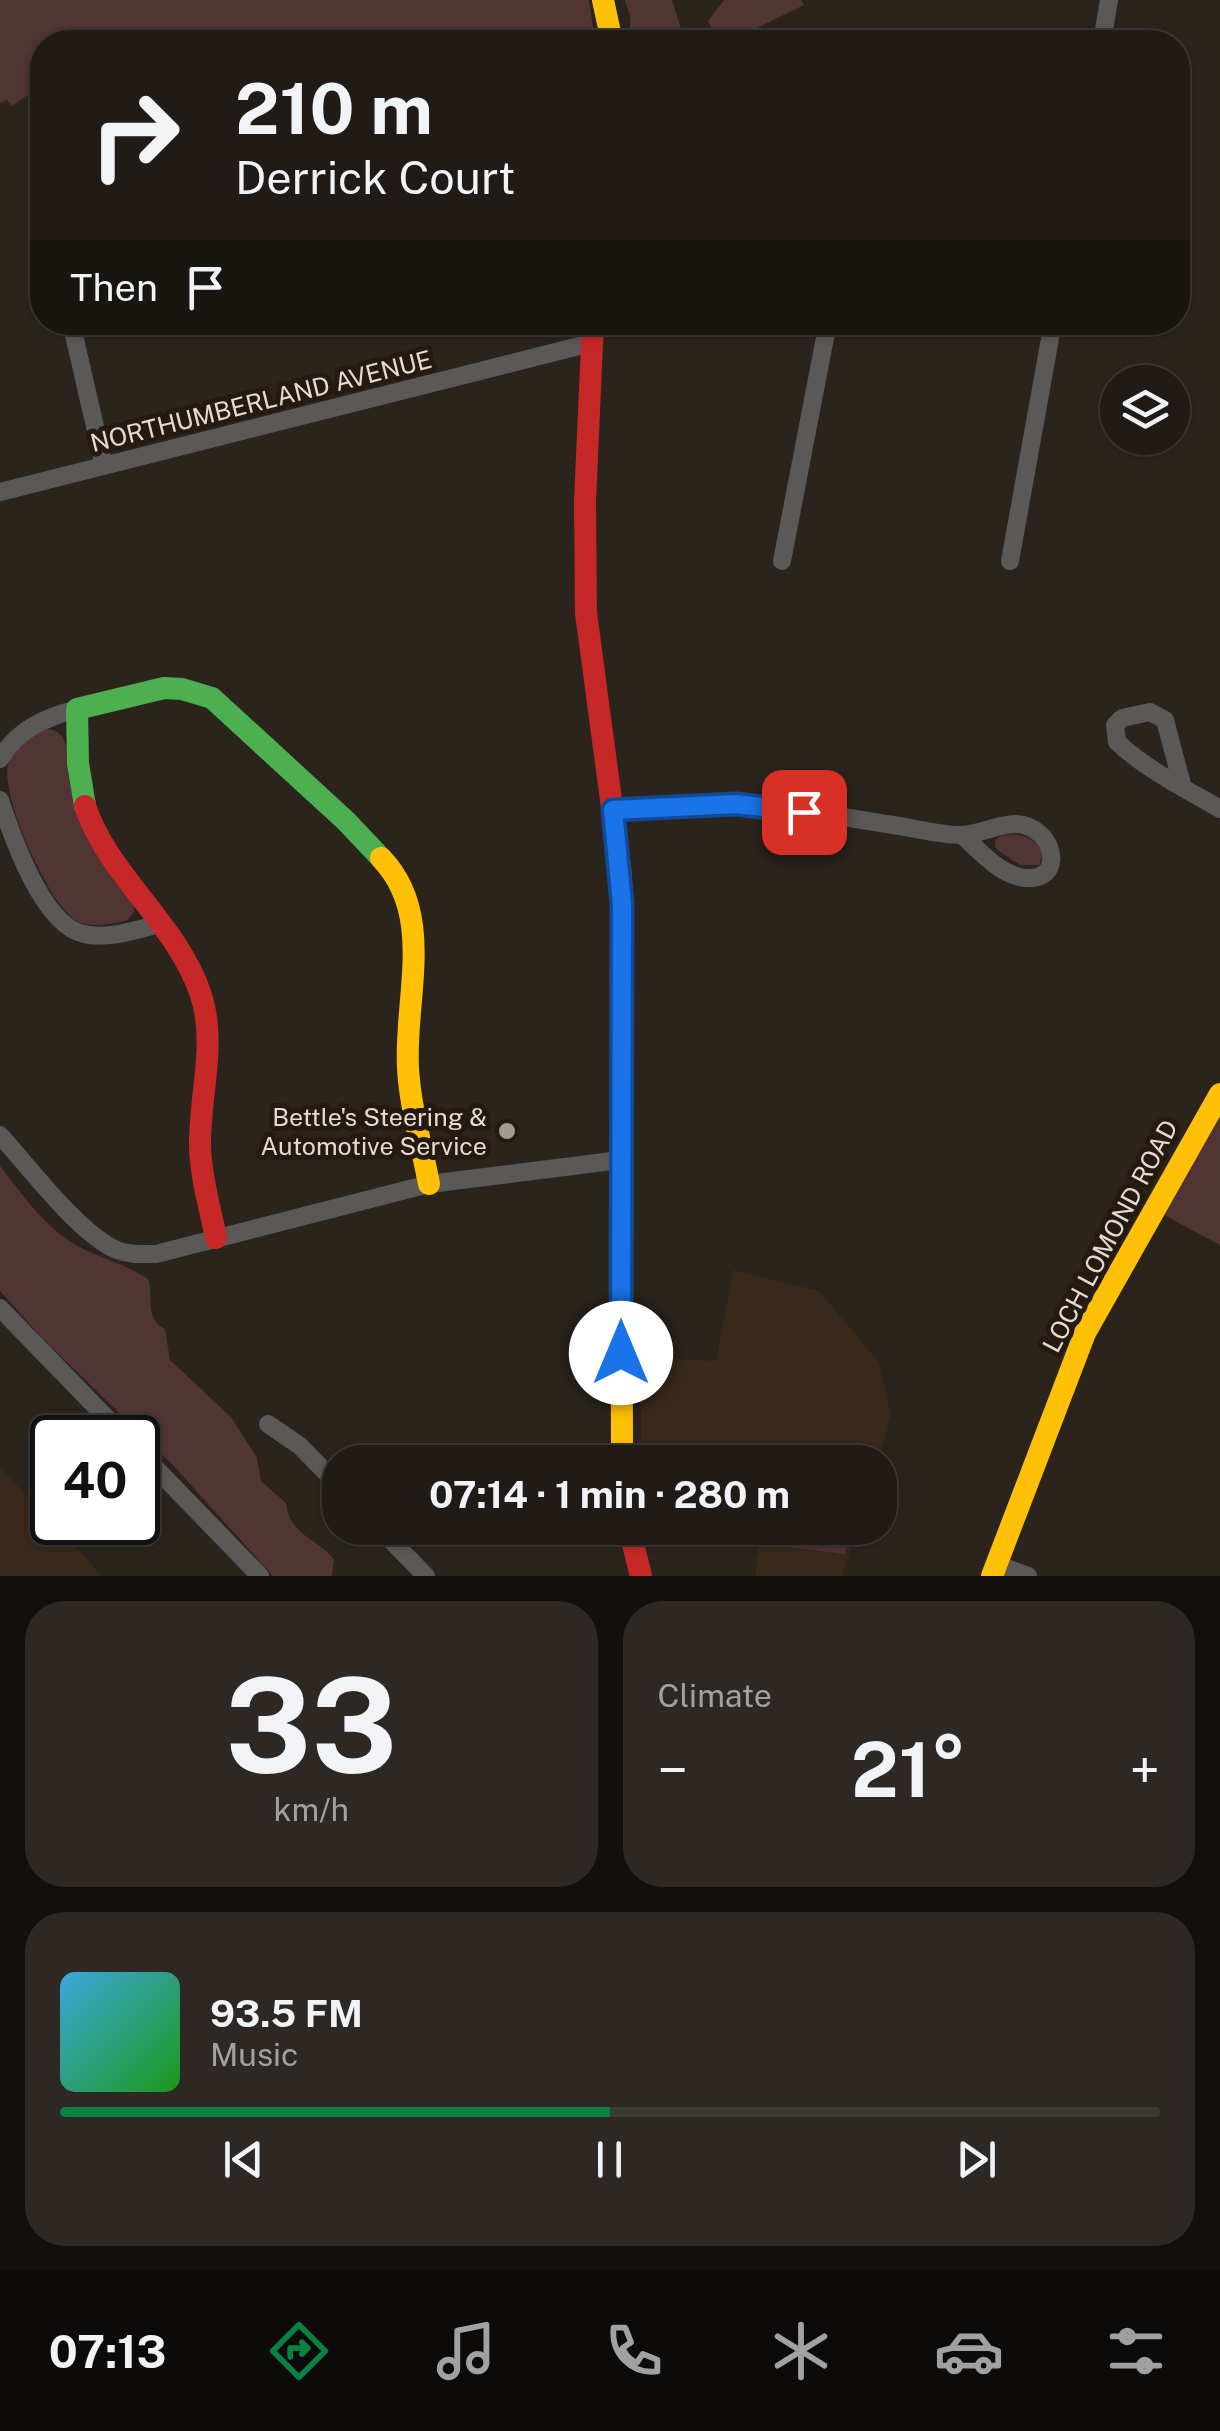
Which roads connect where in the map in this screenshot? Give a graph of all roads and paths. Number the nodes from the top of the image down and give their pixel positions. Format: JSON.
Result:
{"nodes":[{"id":1,"x":603,"y":0,"type":"edge"},
{"id":2,"x":1110,"y":0,"type":"edge"},
{"id":3,"x":609,"y":30,"type":"edge"},
{"id":4,"x":1104,"y":30,"type":"edge"},
{"id":5,"x":74,"y":335,"type":"edge"},
{"id":6,"x":585,"y":335,"type":"edge"},
{"id":7,"x":592,"y":335,"type":"edge"},
{"id":8,"x":825,"y":335,"type":"edge"},
{"id":9,"x":1048,"y":335,"type":"edge"},
{"id":10,"x":104,"y":466,"type":"junction"},
{"id":11,"x":0,"y":492,"type":"edge"},
{"id":12,"x":782,"y":560,"type":"dead end"},
{"id":13,"x":1010,"y":560,"type":"dead end"},
{"id":14,"x":77,"y":709,"type":"junction"},
{"id":15,"x":0,"y":759,"type":"edge"},
{"id":16,"x":1182,"y":788,"type":"junction"},
{"id":17,"x":0,"y":800,"type":"edge"},
{"id":18,"x":1220,"y":809,"type":"edge"},
{"id":19,"x":613,"y":810,"type":"junction"},
{"id":20,"x":962,"y":835,"type":"junction"},
{"id":21,"x":161,"y":924,"type":"junction"},
{"id":22,"x":1220,"y":1094,"type":"edge"},
{"id":23,"x":0,"y":1134,"type":"edge"},
{"id":24,"x":620,"y":1160,"type":"junction"},
{"id":25,"x":429,"y":1184,"type":"junction"},
{"id":26,"x":216,"y":1238,"type":"junction"},
{"id":27,"x":0,"y":1308,"type":"edge"},
{"id":28,"x":104,"y":1415,"type":"edge"},
{"id":29,"x":268,"y":1424,"type":"dead end"},
{"id":30,"x":622,"y":1445,"type":"edge"},
{"id":31,"x":322,"y":1469,"type":"edge"},
{"id":32,"x":160,"y":1473,"type":"edge"},
{"id":33,"x":396,"y":1545,"type":"edge"},
{"id":34,"x":633,"y":1545,"type":"edge"},
{"id":35,"x":994,"y":1570,"type":"edge"},
{"id":36,"x":260,"y":1576,"type":"edge"},
{"id":37,"x":426,"y":1576,"type":"edge"},
{"id":38,"x":641,"y":1576,"type":"edge"},
{"id":39,"x":1028,"y":1576,"type":"edge"}],
"edges":[{"from":1,"to":3,"type":"street"},
{"from":2,"to":4,"type":"street"},
{"from":5,"to":10,"type":"street"},
{"from":6,"to":10,"type":"street","name":"NORTHUMBERLAND AVENUE"},
{"from":7,"to":19,"type":"street"},
{"from":8,"to":12,"type":"street"},
{"from":9,"to":13,"type":"street"},
{"from":10,"to":11,"type":"street","name":"NORTHUMBERLAND AVENUE"},
{"from":14,"to":15,"type":"street"},
{"from":14,"to":21,"type":"street"},
{"from":14,"to":25,"type":"street"},
{"from":16,"to":16,"type":"street"},
{"from":16,"to":18,"type":"street"},
{"from":17,"to":21,"type":"street"},
{"from":19,"to":20,"type":"street"},
{"from":19,"to":24,"type":"street"},
{"from":20,"to":20,"type":"street"},
{"from":21,"to":26,"type":"street"},
{"from":22,"to":35,"type":"street","name":"LOCH LOMOND ROAD"},
{"from":23,"to":26,"type":"street"},
{"from":24,"to":25,"type":"street"},
{"from":24,"to":30,"type":"street"},
{"from":25,"to":26,"type":"street"},
{"from":27,"to":28,"type":"street"},
{"from":29,"to":31,"type":"street"},
{"from":32,"to":36,"type":"street"},
{"from":33,"to":37,"type":"street"},
{"from":34,"to":38,"type":"street"},
{"from":35,"to":39,"type":"street"}]}
